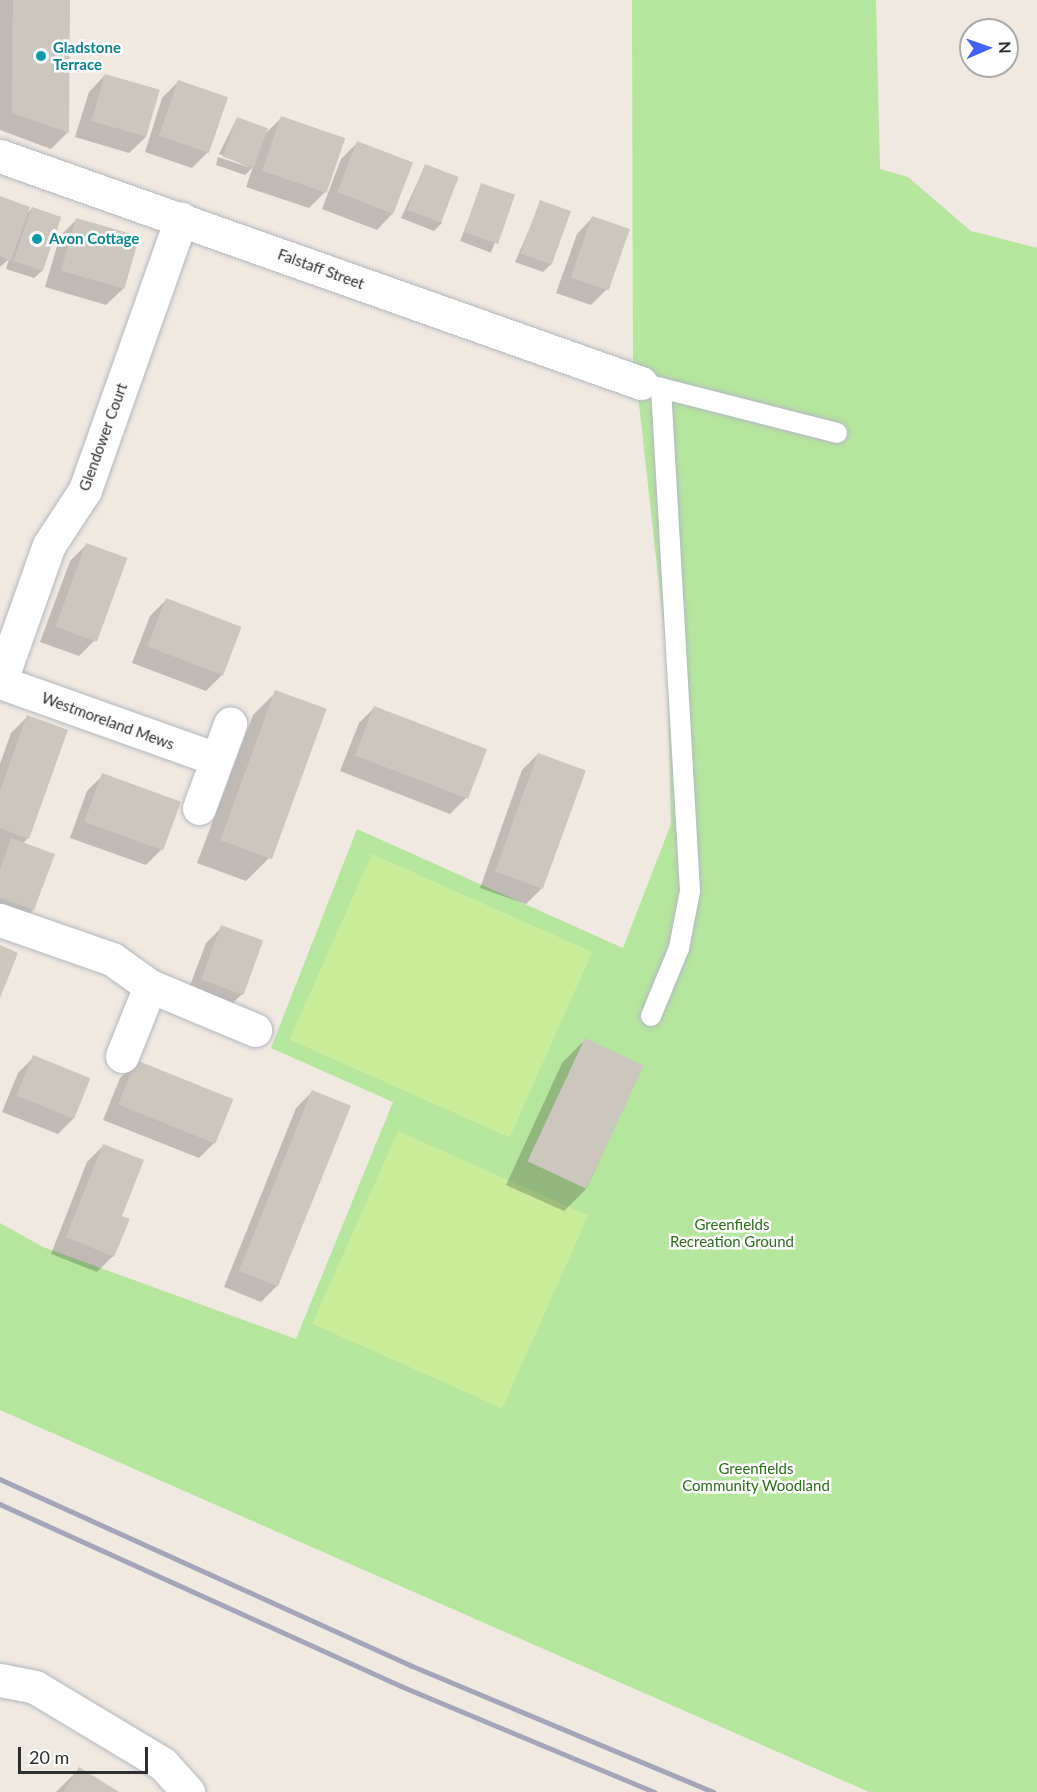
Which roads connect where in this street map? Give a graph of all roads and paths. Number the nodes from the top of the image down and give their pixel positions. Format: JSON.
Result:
{"nodes":[{"id":1,"x":0,"y":156,"type":"edge"},
{"id":2,"x":181,"y":219,"type":"junction"},
{"id":3,"x":651,"y":386,"type":"junction"},
{"id":4,"x":837,"y":433,"type":"dead end"},
{"id":5,"x":0,"y":682,"type":"edge"},
{"id":6,"x":230,"y":724,"type":"dead end"},
{"id":7,"x":216,"y":759,"type":"junction"},
{"id":8,"x":199,"y":808,"type":"dead end"},
{"id":9,"x":0,"y":920,"type":"edge"},
{"id":10,"x":150,"y":986,"type":"junction"},
{"id":11,"x":651,"y":1016,"type":"dead end"},
{"id":12,"x":255,"y":1030,"type":"dead end"},
{"id":13,"x":122,"y":1056,"type":"dead end"},
{"id":14,"x":0,"y":1680,"type":"edge"},
{"id":15,"x":189,"y":1792,"type":"edge"}],
"edges":[{"from":1,"to":2,"type":"street","name":"Falstaff Street"},
{"from":2,"to":3,"type":"street","name":"Falstaff Street"},
{"from":2,"to":5,"type":"street","name":"Glendower Court"},
{"from":3,"to":4,"type":"lane"},
{"from":3,"to":11,"type":"lane"},
{"from":5,"to":7,"type":"street","name":"Westmoreland Mews"},
{"from":6,"to":7,"type":"street"},
{"from":7,"to":8,"type":"street"},
{"from":9,"to":10,"type":"street"},
{"from":10,"to":12,"type":"street"},
{"from":10,"to":13,"type":"street"},
{"from":14,"to":15,"type":"street"}]}
